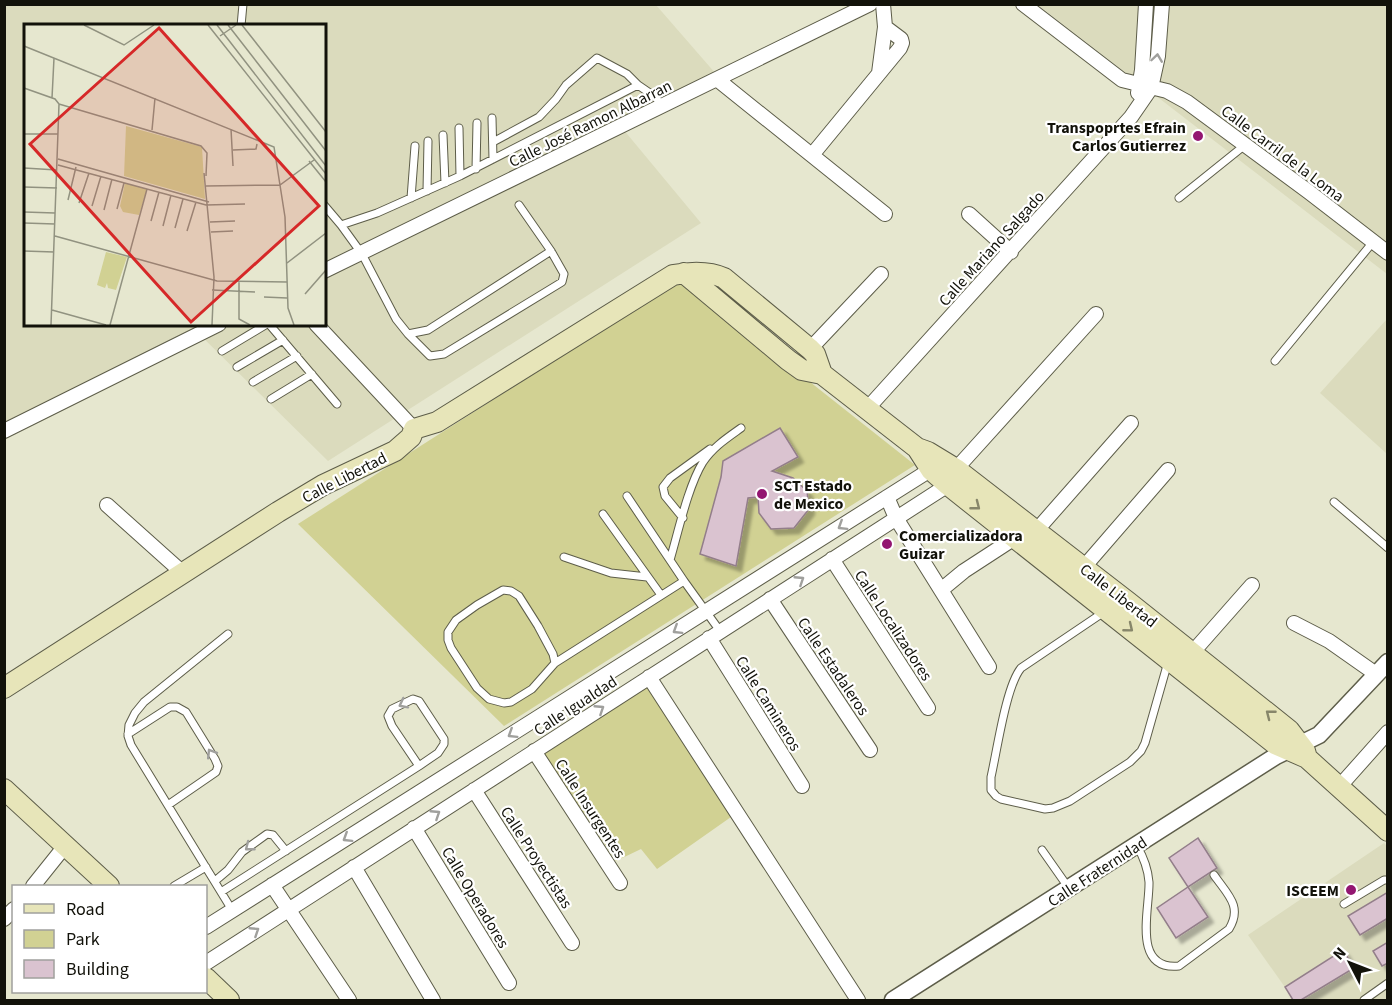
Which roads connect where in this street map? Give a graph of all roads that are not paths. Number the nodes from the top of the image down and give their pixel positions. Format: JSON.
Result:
{"nodes":[{"id":1,"x":243,"y":4,"type":"edge"},
{"id":2,"x":870,"y":4,"type":"edge"},
{"id":3,"x":883,"y":4,"type":"edge"},
{"id":4,"x":1023,"y":4,"type":"edge"},
{"id":5,"x":1146,"y":4,"type":"edge"},
{"id":6,"x":1162,"y":4,"type":"edge"},
{"id":7,"x":241,"y":24,"type":"edge"},
{"id":8,"x":885,"y":27,"type":"junction"},
{"id":9,"x":879,"y":73,"type":"junction"},
{"id":10,"x":718,"y":80,"type":"junction"},
{"id":11,"x":638,"y":85,"type":"junction"},
{"id":12,"x":1146,"y":87,"type":"junction"},
{"id":13,"x":663,"y":106,"type":"junction"},
{"id":14,"x":492,"y":118,"type":"dead end"},
{"id":15,"x":477,"y":123,"type":"dead end"},
{"id":16,"x":459,"y":128,"type":"dead end"},
{"id":17,"x":443,"y":135,"type":"dead end"},
{"id":18,"x":428,"y":141,"type":"dead end"},
{"id":19,"x":493,"y":142,"type":"junction"},
{"id":20,"x":1246,"y":145,"type":"junction"},
{"id":21,"x":415,"y":146,"type":"dead end"},
{"id":22,"x":812,"y":155,"type":"junction"},
{"id":23,"x":493,"y":159,"type":"junction"},
{"id":24,"x":476,"y":169,"type":"junction"},
{"id":25,"x":460,"y":176,"type":"junction"},
{"id":26,"x":445,"y":183,"type":"junction"},
{"id":27,"x":427,"y":191,"type":"junction"},
{"id":28,"x":411,"y":198,"type":"junction"},
{"id":29,"x":1179,"y":198,"type":"dead end"},
{"id":30,"x":519,"y":205,"type":"dead end"},
{"id":31,"x":326,"y":207,"type":"edge"},
{"id":32,"x":885,"y":214,"type":"dead end"},
{"id":33,"x":969,"y":214,"type":"dead end"},
{"id":34,"x":341,"y":225,"type":"junction"},
{"id":35,"x":1373,"y":242,"type":"junction"},
{"id":36,"x":551,"y":251,"type":"junction"},
{"id":37,"x":1011,"y":252,"type":"junction"},
{"id":38,"x":1388,"y":253,"type":"edge"},
{"id":39,"x":362,"y":254,"type":"junction"},
{"id":40,"x":326,"y":271,"type":"edge"},
{"id":41,"x":684,"y":273,"type":"junction"},
{"id":42,"x":881,"y":274,"type":"dead end"},
{"id":43,"x":1096,"y":314,"type":"dead end"},
{"id":44,"x":215,"y":326,"type":"edge"},
{"id":45,"x":265,"y":326,"type":"edge"},
{"id":46,"x":270,"y":326,"type":"edge"},
{"id":47,"x":318,"y":326,"type":"edge"},
{"id":48,"x":408,"y":334,"type":"junction"},
{"id":49,"x":283,"y":340,"type":"junction"},
{"id":50,"x":810,"y":349,"type":"junction"},
{"id":51,"x":222,"y":351,"type":"dead end"},
{"id":52,"x":297,"y":356,"type":"junction"},
{"id":53,"x":1275,"y":361,"type":"dead end"},
{"id":54,"x":237,"y":367,"type":"dead end"},
{"id":55,"x":312,"y":374,"type":"junction"},
{"id":56,"x":822,"y":374,"type":"junction"},
{"id":57,"x":253,"y":382,"type":"dead end"},
{"id":58,"x":271,"y":399,"type":"dead end"},
{"id":59,"x":337,"y":404,"type":"dead end"},
{"id":60,"x":867,"y":409,"type":"junction"},
{"id":61,"x":1131,"y":423,"type":"dead end"},
{"id":62,"x":741,"y":428,"type":"dead end"},
{"id":63,"x":414,"y":429,"type":"junction"},
{"id":64,"x":4,"y":432,"type":"edge"},
{"id":65,"x":722,"y":441,"type":"junction"},
{"id":66,"x":1168,"y":470,"type":"dead end"},
{"id":67,"x":945,"y":471,"type":"junction"},
{"id":68,"x":627,"y":496,"type":"dead end"},
{"id":69,"x":888,"y":497,"type":"junction"},
{"id":70,"x":1334,"y":502,"type":"dead end"},
{"id":71,"x":107,"y":505,"type":"dead end"},
{"id":72,"x":603,"y":514,"type":"dead end"},
{"id":73,"x":683,"y":518,"type":"junction"},
{"id":74,"x":896,"y":518,"type":"junction"},
{"id":75,"x":1036,"y":531,"type":"junction"},
{"id":76,"x":1014,"y":535,"type":"junction"},
{"id":77,"x":1388,"y":548,"type":"edge"},
{"id":78,"x":564,"y":557,"type":"dead end"},
{"id":79,"x":832,"y":559,"type":"junction"},
{"id":80,"x":670,"y":560,"type":"junction"},
{"id":81,"x":1084,"y":567,"type":"junction"},
{"id":82,"x":184,"y":574,"type":"junction"},
{"id":83,"x":647,"y":577,"type":"junction"},
{"id":84,"x":684,"y":581,"type":"junction"},
{"id":85,"x":1252,"y":585,"type":"dead end"},
{"id":86,"x":941,"y":590,"type":"junction"},
{"id":87,"x":661,"y":595,"type":"junction"},
{"id":88,"x":770,"y":599,"type":"junction"},
{"id":89,"x":1106,"y":610,"type":"junction"},
{"id":90,"x":706,"y":612,"type":"junction"},
{"id":91,"x":1294,"y":623,"type":"dead end"},
{"id":92,"x":228,"y":634,"type":"dead end"},
{"id":93,"x":715,"y":635,"type":"junction"},
{"id":94,"x":1192,"y":653,"type":"junction"},
{"id":95,"x":1169,"y":660,"type":"junction"},
{"id":96,"x":555,"y":663,"type":"junction"},
{"id":97,"x":989,"y":667,"type":"dead end"},
{"id":98,"x":1382,"y":668,"type":"edge"},
{"id":99,"x":649,"y":678,"type":"junction"},
{"id":100,"x":4,"y":688,"type":"edge"},
{"id":101,"x":928,"y":708,"type":"dead end"},
{"id":102,"x":1388,"y":732,"type":"edge"},
{"id":103,"x":128,"y":734,"type":"junction"},
{"id":104,"x":1299,"y":749,"type":"junction"},
{"id":105,"x":870,"y":750,"type":"dead end"},
{"id":106,"x":534,"y":751,"type":"junction"},
{"id":107,"x":418,"y":766,"type":"junction"},
{"id":108,"x":802,"y":786,"type":"dead end"},
{"id":109,"x":1339,"y":787,"type":"junction"},
{"id":110,"x":4,"y":789,"type":"edge"},
{"id":111,"x":474,"y":790,"type":"junction"},
{"id":112,"x":168,"y":805,"type":"junction"},
{"id":113,"x":414,"y":828,"type":"junction"},
{"id":114,"x":1388,"y":831,"type":"edge"},
{"id":115,"x":1136,"y":844,"type":"junction"},
{"id":116,"x":65,"y":846,"type":"junction"},
{"id":117,"x":1042,"y":850,"type":"dead end"},
{"id":118,"x":286,"y":851,"type":"junction"},
{"id":119,"x":206,"y":867,"type":"junction"},
{"id":120,"x":354,"y":867,"type":"junction"},
{"id":121,"x":1214,"y":875,"type":"dead end"},
{"id":122,"x":1388,"y":880,"type":"edge"},
{"id":123,"x":215,"y":881,"type":"junction"},
{"id":124,"x":620,"y":883,"type":"dead end"},
{"id":125,"x":34,"y":885,"type":"edge"},
{"id":126,"x":109,"y":885,"type":"edge"},
{"id":127,"x":176,"y":885,"type":"edge"},
{"id":128,"x":272,"y":885,"type":"junction"},
{"id":129,"x":1069,"y":889,"type":"junction"},
{"id":130,"x":221,"y":892,"type":"junction"},
{"id":131,"x":1344,"y":904,"type":"dead end"},
{"id":132,"x":288,"y":909,"type":"junction"},
{"id":133,"x":232,"y":910,"type":"junction"},
{"id":134,"x":207,"y":926,"type":"edge"},
{"id":135,"x":572,"y":943,"type":"dead end"},
{"id":136,"x":207,"y":962,"type":"edge"},
{"id":137,"x":207,"y":979,"type":"edge"},
{"id":138,"x":509,"y":983,"type":"dead end"},
{"id":139,"x":1388,"y":983,"type":"edge"},
{"id":140,"x":221,"y":998,"type":"edge"},
{"id":141,"x":349,"y":1000,"type":"edge"},
{"id":142,"x":433,"y":1000,"type":"edge"},
{"id":143,"x":858,"y":1000,"type":"edge"},
{"id":144,"x":893,"y":1000,"type":"edge"},
{"id":145,"x":1364,"y":1000,"type":"edge"}],
"edges":[{"from":1,"to":7,"type":"lane"},
{"from":2,"to":10,"type":"street","name":"Calle José Ramon Albarran"},
{"from":3,"to":8,"type":"street"},
{"from":4,"to":12,"type":"street"},
{"from":5,"to":12,"type":"street","name":"Calle Mariano Salgado"},
{"from":12,"to":6,"type":"street","name":"Calle Mariano Salgado","one_way":true},
{"from":8,"to":9,"type":"street"},
{"from":8,"to":9,"type":"street"},
{"from":9,"to":22,"type":"street"},
{"from":10,"to":13,"type":"street","name":"Calle José Ramon Albarran"},
{"from":10,"to":22,"type":"street"},
{"from":11,"to":13,"type":"lane"},
{"from":11,"to":19,"type":"lane"},
{"from":11,"to":23,"type":"lane"},
{"from":12,"to":20,"type":"street","name":"Calle Carril de la Loma"},
{"from":12,"to":37,"type":"street","name":"Calle Mariano Salgado"},
{"from":13,"to":39,"type":"street","name":"Calle José Ramon Albarran"},
{"from":14,"to":19,"type":"lane"},
{"from":15,"to":24,"type":"lane"},
{"from":16,"to":25,"type":"lane"},
{"from":17,"to":26,"type":"lane"},
{"from":18,"to":27,"type":"lane"},
{"from":19,"to":23,"type":"lane"},
{"from":20,"to":29,"type":"lane"},
{"from":20,"to":35,"type":"street","name":"Calle Carril de la Loma"},
{"from":21,"to":28,"type":"lane"},
{"from":22,"to":32,"type":"street"},
{"from":23,"to":24,"type":"lane"},
{"from":24,"to":25,"type":"lane"},
{"from":25,"to":26,"type":"lane"},
{"from":26,"to":27,"type":"lane"},
{"from":27,"to":28,"type":"lane"},
{"from":28,"to":34,"type":"lane"},
{"from":30,"to":36,"type":"lane"},
{"from":31,"to":34,"type":"lane"},
{"from":33,"to":37,"type":"street"},
{"from":34,"to":39,"type":"lane"},
{"from":35,"to":38,"type":"street","name":"Calle Carril de la Loma"},
{"from":35,"to":53,"type":"lane"},
{"from":36,"to":48,"type":"lane"},
{"from":36,"to":48,"type":"lane"},
{"from":37,"to":60,"type":"street","name":"Calle Mariano Salgado"},
{"from":39,"to":40,"type":"street","name":"Calle José Ramon Albarran"},
{"from":39,"to":48,"type":"lane"},
{"from":41,"to":50,"type":"main road","name":"Calle Libertad"},
{"from":41,"to":56,"type":"main road","name":"Calle Libertad"},
{"from":41,"to":63,"type":"main road","name":"Calle Libertad"},
{"from":42,"to":50,"type":"street"},
{"from":43,"to":67,"type":"street"},
{"from":44,"to":64,"type":"street"},
{"from":45,"to":51,"type":"lane"},
{"from":46,"to":49,"type":"lane"},
{"from":47,"to":63,"type":"street"},
{"from":49,"to":52,"type":"lane"},
{"from":49,"to":54,"type":"lane"},
{"from":50,"to":56,"type":"main road","name":"Calle Libertad"},
{"from":52,"to":55,"type":"lane"},
{"from":52,"to":57,"type":"lane"},
{"from":55,"to":58,"type":"lane"},
{"from":55,"to":59,"type":"lane"},
{"from":56,"to":60,"type":"main road","name":"Calle Libertad"},
{"from":60,"to":67,"type":"main road","name":"Calle Libertad"},
{"from":61,"to":75,"type":"street"},
{"from":62,"to":65,"type":"lane"},
{"from":63,"to":82,"type":"main road","name":"Calle Libertad"},
{"from":65,"to":73,"type":"lane"},
{"from":65,"to":73,"type":"lane"},
{"from":66,"to":81,"type":"street"},
{"from":67,"to":69,"type":"street","name":"Calle Igualdad"},
{"from":67,"to":74,"type":"street","name":"Calle Igualdad"},
{"from":67,"to":75,"type":"main road","name":"Calle Libertad"},
{"from":67,"to":76,"type":"main road","name":"Calle Libertad","one_way":true},
{"from":68,"to":80,"type":"lane"},
{"from":69,"to":74,"type":"street"},
{"from":69,"to":90,"type":"street","name":"Calle Igualdad","one_way":true},
{"from":70,"to":77,"type":"lane"},
{"from":71,"to":82,"type":"street"},
{"from":72,"to":83,"type":"lane"},
{"from":73,"to":80,"type":"lane"},
{"from":74,"to":79,"type":"street","name":"Calle Igualdad"},
{"from":74,"to":86,"type":"street"},
{"from":75,"to":81,"type":"main road","name":"Calle Libertad"},
{"from":76,"to":86,"type":"street"},
{"from":76,"to":89,"type":"main road","name":"Calle Libertad"},
{"from":78,"to":83,"type":"lane"},
{"from":88,"to":79,"type":"street","name":"Calle Igualdad","one_way":true},
{"from":79,"to":101,"type":"street","name":"Calle Localizadores"},
{"from":80,"to":84,"type":"lane"},
{"from":81,"to":94,"type":"main road","name":"Calle Libertad"},
{"from":82,"to":100,"type":"main road","name":"Calle Libertad"},
{"from":83,"to":87,"type":"lane"},
{"from":84,"to":87,"type":"lane"},
{"from":84,"to":90,"type":"lane"},
{"from":85,"to":94,"type":"street"},
{"from":86,"to":97,"type":"street"},
{"from":87,"to":96,"type":"lane"},
{"from":88,"to":93,"type":"street","name":"Calle Igualdad"},
{"from":88,"to":105,"type":"street","name":"Calle Estadaleros"},
{"from":89,"to":95,"type":"main road","name":"Calle Libertad","one_way":true},
{"from":89,"to":95,"type":"lane"},
{"from":90,"to":93,"type":"lane"},
{"from":90,"to":128,"type":"street","name":"Calle Igualdad","one_way":true},
{"from":91,"to":98,"type":"street"},
{"from":92,"to":103,"type":"lane"},
{"from":93,"to":99,"type":"street","name":"Calle Igualdad"},
{"from":93,"to":108,"type":"street","name":"Calle Camineros"},
{"from":104,"to":94,"type":"main road","name":"Calle Libertad","one_way":true},
{"from":95,"to":104,"type":"main road","name":"Calle Libertad"},
{"from":96,"to":96,"type":"lane"},
{"from":98,"to":104,"type":"street","name":"Calle Fraternidad"},
{"from":106,"to":99,"type":"street","name":"Calle Igualdad","one_way":true},
{"from":99,"to":143,"type":"street"},
{"from":102,"to":109,"type":"street"},
{"from":103,"to":112,"type":"lane"},
{"from":112,"to":103,"type":"lane","one_way":true},
{"from":104,"to":109,"type":"main road","name":"Calle Libertad"},
{"from":104,"to":115,"type":"street","name":"Calle Fraternidad"},
{"from":106,"to":111,"type":"street","name":"Calle Igualdad"},
{"from":106,"to":124,"type":"street","name":"Calle Insurgentes"},
{"from":107,"to":107,"type":"lane","one_way":true},
{"from":107,"to":118,"type":"lane"},
{"from":109,"to":114,"type":"main road","name":"Calle Libertad"},
{"from":110,"to":116,"type":"main road"},
{"from":113,"to":111,"type":"street","name":"Calle Igualdad","one_way":true},
{"from":111,"to":135,"type":"street","name":"Calle Proyectistas"},
{"from":112,"to":119,"type":"lane"},
{"from":113,"to":120,"type":"street","name":"Calle Igualdad"},
{"from":113,"to":138,"type":"street","name":"Calle Operadores"},
{"from":115,"to":121,"type":"lane"},
{"from":115,"to":129,"type":"street","name":"Calle Fraternidad"},
{"from":116,"to":125,"type":"street"},
{"from":116,"to":126,"type":"main road"},
{"from":117,"to":129,"type":"lane"},
{"from":118,"to":123,"type":"lane","one_way":true},
{"from":118,"to":130,"type":"lane"},
{"from":119,"to":123,"type":"lane"},
{"from":119,"to":127,"type":"lane"},
{"from":120,"to":132,"type":"street","name":"Calle Igualdad"},
{"from":120,"to":142,"type":"street"},
{"from":122,"to":131,"type":"lane"},
{"from":123,"to":130,"type":"lane"},
{"from":128,"to":132,"type":"street"},
{"from":128,"to":133,"type":"street","name":"Calle Igualdad"},
{"from":129,"to":144,"type":"street","name":"Calle Fraternidad"},
{"from":130,"to":133,"type":"lane"},
{"from":136,"to":132,"type":"street","name":"Calle Igualdad","one_way":true},
{"from":132,"to":141,"type":"street"},
{"from":133,"to":134,"type":"street","name":"Calle Igualdad"},
{"from":137,"to":140,"type":"main road"},
{"from":139,"to":145,"type":"lane"}]}
